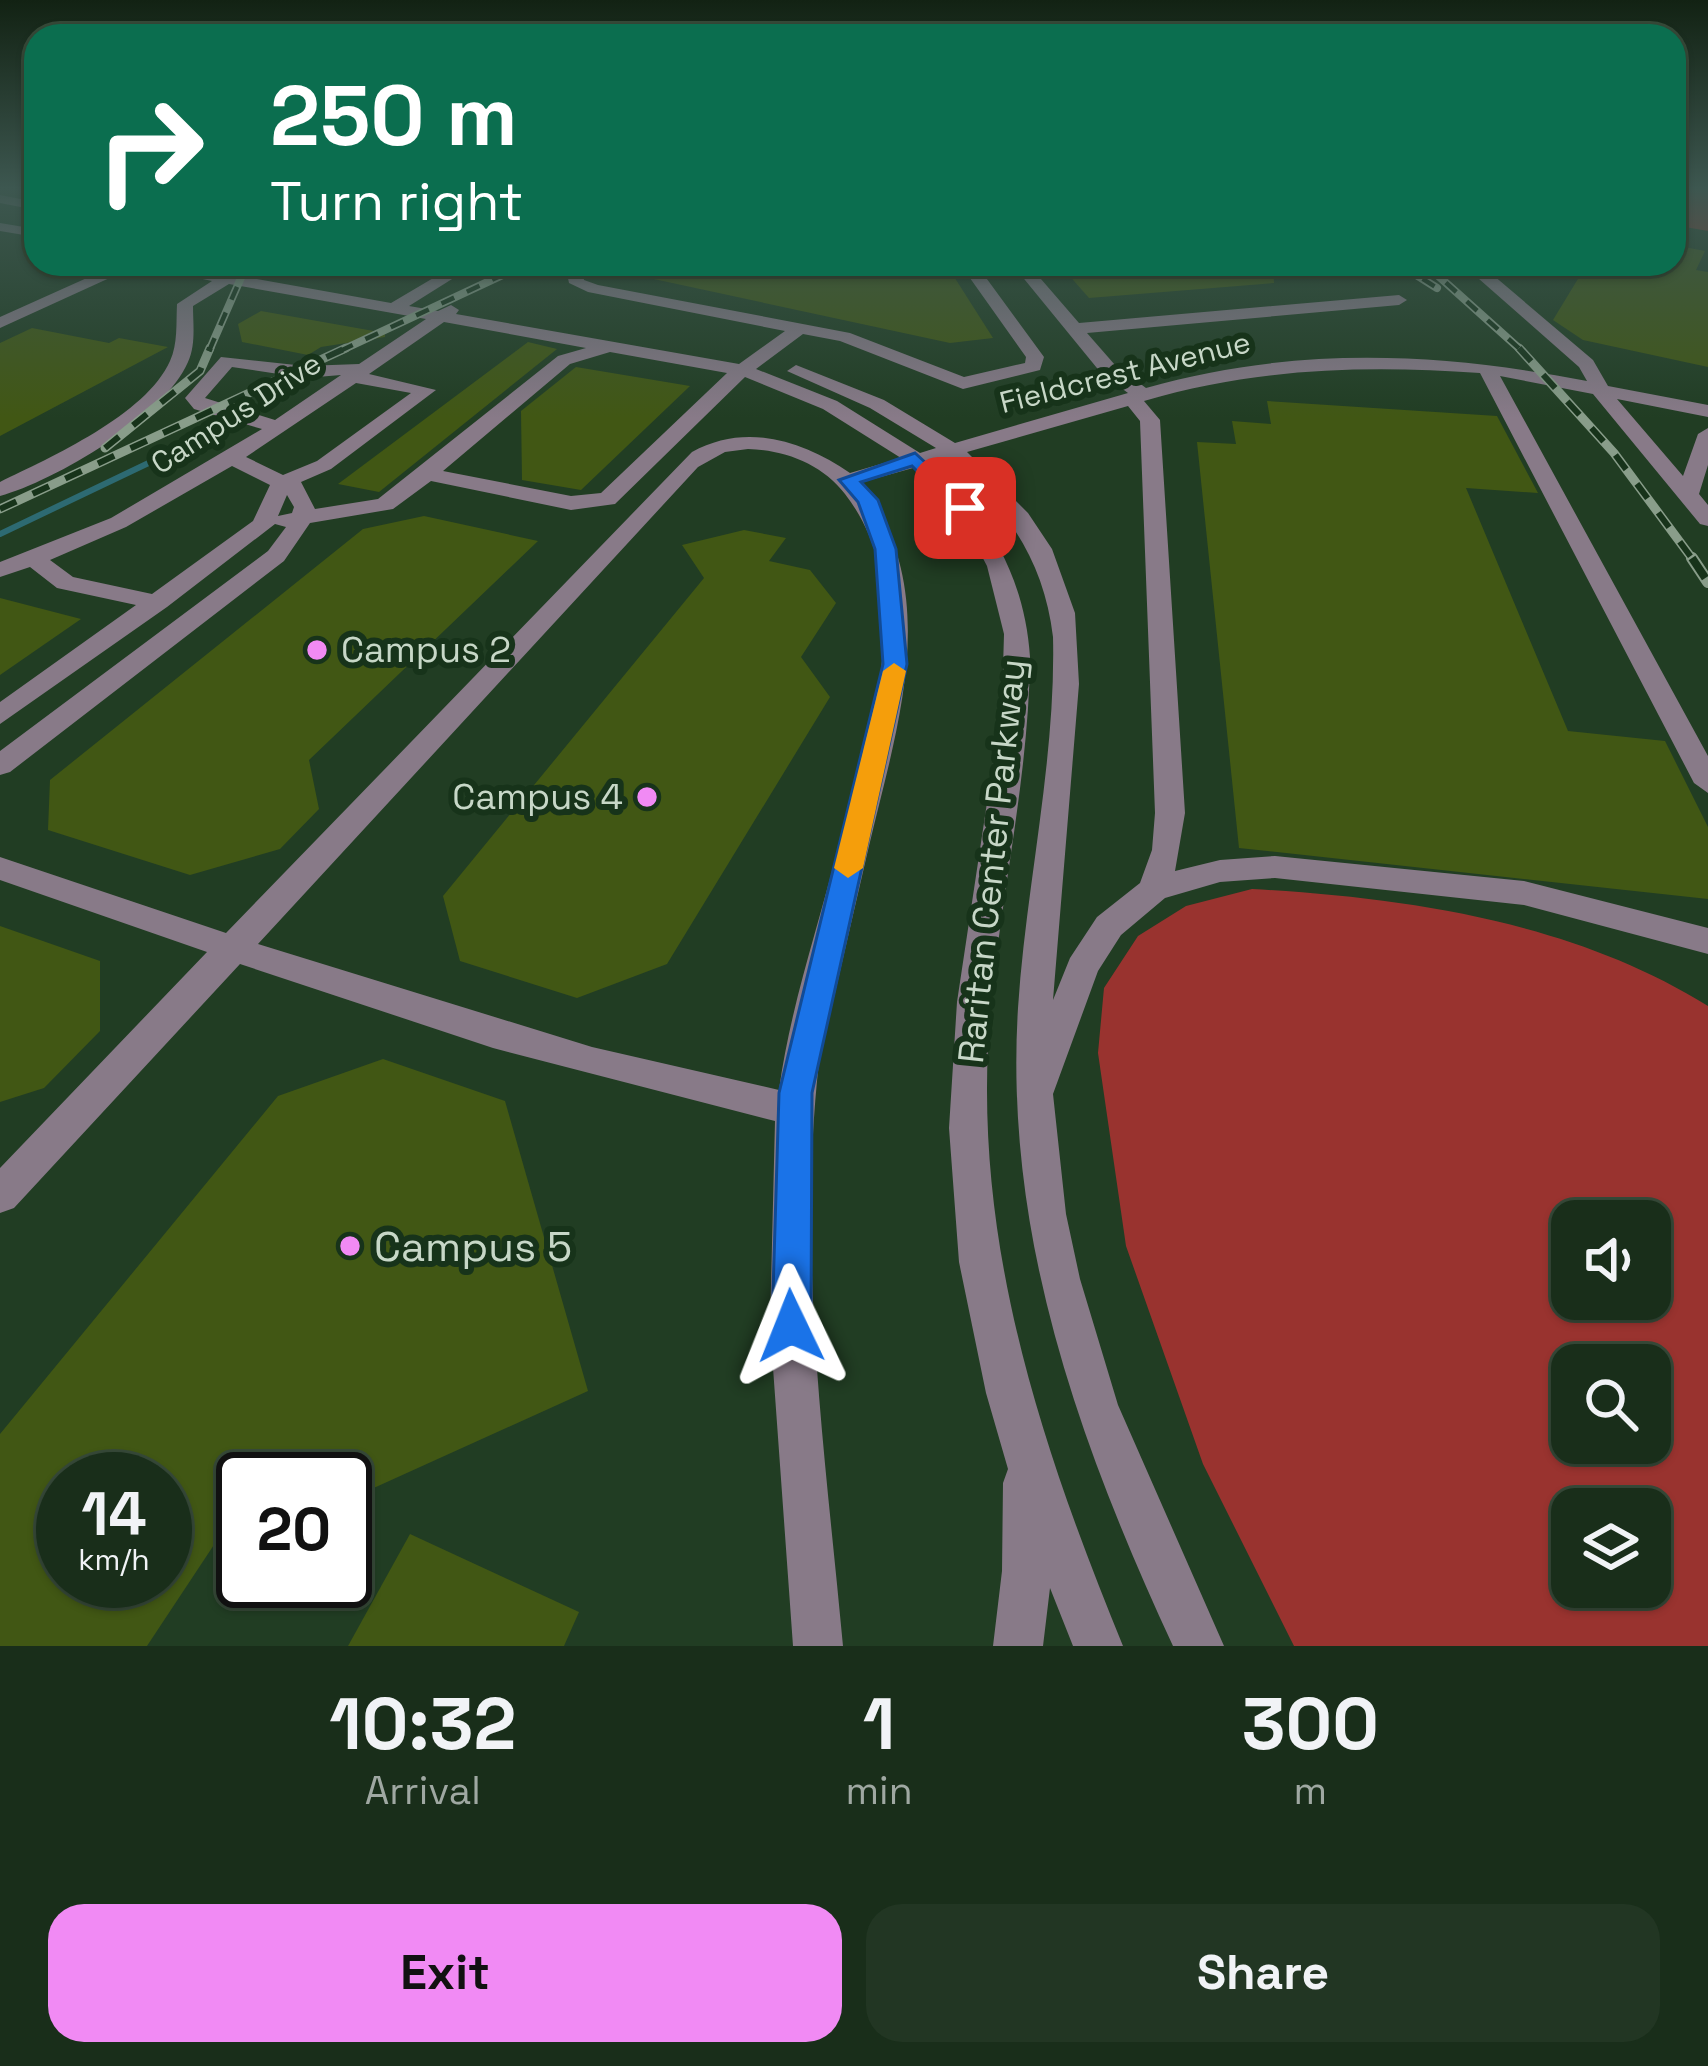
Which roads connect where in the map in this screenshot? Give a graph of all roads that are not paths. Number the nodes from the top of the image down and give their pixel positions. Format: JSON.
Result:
{"nodes":[{"id":1,"x":77,"y":276,"type":"edge"},
{"id":2,"x":104,"y":276,"type":"edge"},
{"id":3,"x":218,"y":276,"type":"edge"},
{"id":4,"x":264,"y":276,"type":"edge"},
{"id":5,"x":281,"y":276,"type":"edge"},
{"id":6,"x":448,"y":276,"type":"edge"},
{"id":7,"x":576,"y":276,"type":"edge"},
{"id":8,"x":977,"y":276,"type":"edge"},
{"id":9,"x":1030,"y":276,"type":"edge"},
{"id":10,"x":1484,"y":276,"type":"edge"},
{"id":11,"x":414,"y":296,"type":"junction"},
{"id":12,"x":1399,"y":300,"type":"dead end"},
{"id":13,"x":397,"y":306,"type":"junction"},
{"id":14,"x":0,"y":309,"type":"edge"},
{"id":15,"x":452,"y":309,"type":"junction"},
{"id":16,"x":0,"y":323,"type":"edge"},
{"id":17,"x":802,"y":327,"type":"junction"},
{"id":18,"x":1074,"y":329,"type":"junction"},
{"id":19,"x":638,"y":348,"type":"junction"},
{"id":20,"x":748,"y":364,"type":"junction"},
{"id":21,"x":1487,"y":368,"type":"junction"},
{"id":22,"x":358,"y":371,"type":"junction"},
{"id":23,"x":1598,"y":387,"type":"junction"},
{"id":24,"x":1137,"y":396,"type":"junction"},
{"id":25,"x":1708,"y":411,"type":"edge"},
{"id":26,"x":273,"y":426,"type":"junction"},
{"id":27,"x":1708,"y":434,"type":"edge"},
{"id":28,"x":933,"y":454,"type":"junction"},
{"id":29,"x":224,"y":458,"type":"junction"},
{"id":30,"x":427,"y":474,"type":"junction"},
{"id":31,"x":848,"y":480,"type":"junction"},
{"id":32,"x":282,"y":483,"type":"junction"},
{"id":33,"x":0,"y":490,"type":"edge"},
{"id":34,"x":1688,"y":494,"type":"junction"},
{"id":35,"x":301,"y":518,"type":"junction"},
{"id":36,"x":1708,"y":520,"type":"edge"},
{"id":37,"x":262,"y":525,"type":"junction"},
{"id":38,"x":35,"y":560,"type":"junction"},
{"id":39,"x":0,"y":570,"type":"edge"},
{"id":40,"x":158,"y":602,"type":"junction"},
{"id":41,"x":0,"y":715,"type":"edge"},
{"id":42,"x":0,"y":765,"type":"edge"},
{"id":43,"x":1708,"y":783,"type":"edge"},
{"id":44,"x":0,"y":868,"type":"edge"},
{"id":45,"x":1154,"y":890,"type":"junction"},
{"id":46,"x":1708,"y":941,"type":"edge"},
{"id":47,"x":236,"y":947,"type":"junction"},
{"id":48,"x":1034,"y":1105,"type":"junction"},
{"id":49,"x":794,"y":1109,"type":"junction"},
{"id":50,"x":0,"y":1195,"type":"edge"},
{"id":51,"x":1014,"y":1418,"type":"junction"},
{"id":52,"x":818,"y":1646,"type":"edge"},
{"id":53,"x":1018,"y":1646,"type":"edge"},
{"id":54,"x":1098,"y":1646,"type":"edge"},
{"id":55,"x":1199,"y":1646,"type":"edge"}],
"edges":[{"from":1,"to":14,"type":"street"},
{"from":2,"to":16,"type":"street"},
{"from":3,"to":33,"type":"street"},
{"from":4,"to":13,"type":"street","name":"Raritan Center Parkway"},
{"from":5,"to":11,"type":"street","name":"Raritan Center Parkway"},
{"from":6,"to":11,"type":"street"},
{"from":7,"to":17,"type":"street"},
{"from":8,"to":17,"type":"street"},
{"from":9,"to":18,"type":"street"},
{"from":10,"to":23,"type":"street"},
{"from":11,"to":13,"type":"street"},
{"from":11,"to":15,"type":"street","name":"Raritan Center Parkway"},
{"from":12,"to":18,"type":"street"},
{"from":13,"to":15,"type":"street","name":"Raritan Center Parkway"},
{"from":15,"to":19,"type":"street","name":"Raritan Center Parkway"},
{"from":15,"to":20,"type":"street","name":"Raritan Center Parkway"},
{"from":15,"to":22,"type":"street","name":"Campus Drive"},
{"from":17,"to":20,"type":"street"},
{"from":18,"to":24,"type":"street"},
{"from":19,"to":20,"type":"street","name":"Raritan Center Parkway"},
{"from":19,"to":30,"type":"street"},
{"from":20,"to":28,"type":"street","name":"Raritan Center Parkway"},
{"from":20,"to":28,"type":"street","name":"Raritan Center Parkway"},
{"from":20,"to":30,"type":"street"},
{"from":21,"to":23,"type":"street","name":"Fieldcrest Avenue"},
{"from":21,"to":24,"type":"street","name":"Fieldcrest Avenue"},
{"from":21,"to":43,"type":"street"},
{"from":22,"to":26,"type":"street","name":"Campus Drive"},
{"from":22,"to":26,"type":"street"},
{"from":22,"to":32,"type":"street"},
{"from":23,"to":25,"type":"street","name":"Fieldcrest Avenue"},
{"from":23,"to":34,"type":"street"},
{"from":24,"to":28,"type":"street","name":"Fieldcrest Avenue"},
{"from":24,"to":45,"type":"street"},
{"from":26,"to":29,"type":"street","name":"Campus Drive"},
{"from":27,"to":34,"type":"street"},
{"from":28,"to":31,"type":"street","name":"Fieldcrest Avenue"},
{"from":28,"to":48,"type":"street","name":"Raritan Center Parkway"},
{"from":28,"to":51,"type":"street","name":"Raritan Center Parkway"},
{"from":29,"to":32,"type":"street"},
{"from":29,"to":38,"type":"street","name":"Campus Drive"},
{"from":30,"to":35,"type":"street"},
{"from":31,"to":47,"type":"street"},
{"from":31,"to":49,"type":"street"},
{"from":32,"to":35,"type":"street"},
{"from":32,"to":37,"type":"street"},
{"from":34,"to":36,"type":"street"},
{"from":35,"to":37,"type":"street"},
{"from":35,"to":42,"type":"street"},
{"from":37,"to":40,"type":"street"},
{"from":38,"to":39,"type":"street","name":"Campus Drive"},
{"from":38,"to":40,"type":"street"},
{"from":40,"to":41,"type":"street"},
{"from":44,"to":47,"type":"street"},
{"from":45,"to":46,"type":"street"},
{"from":45,"to":48,"type":"street"},
{"from":47,"to":49,"type":"street"},
{"from":47,"to":50,"type":"street"},
{"from":48,"to":55,"type":"street","name":"Raritan Center Parkway"},
{"from":49,"to":52,"type":"street"},
{"from":51,"to":53,"type":"street"},
{"from":51,"to":54,"type":"street","name":"Raritan Center Parkway"}]}
